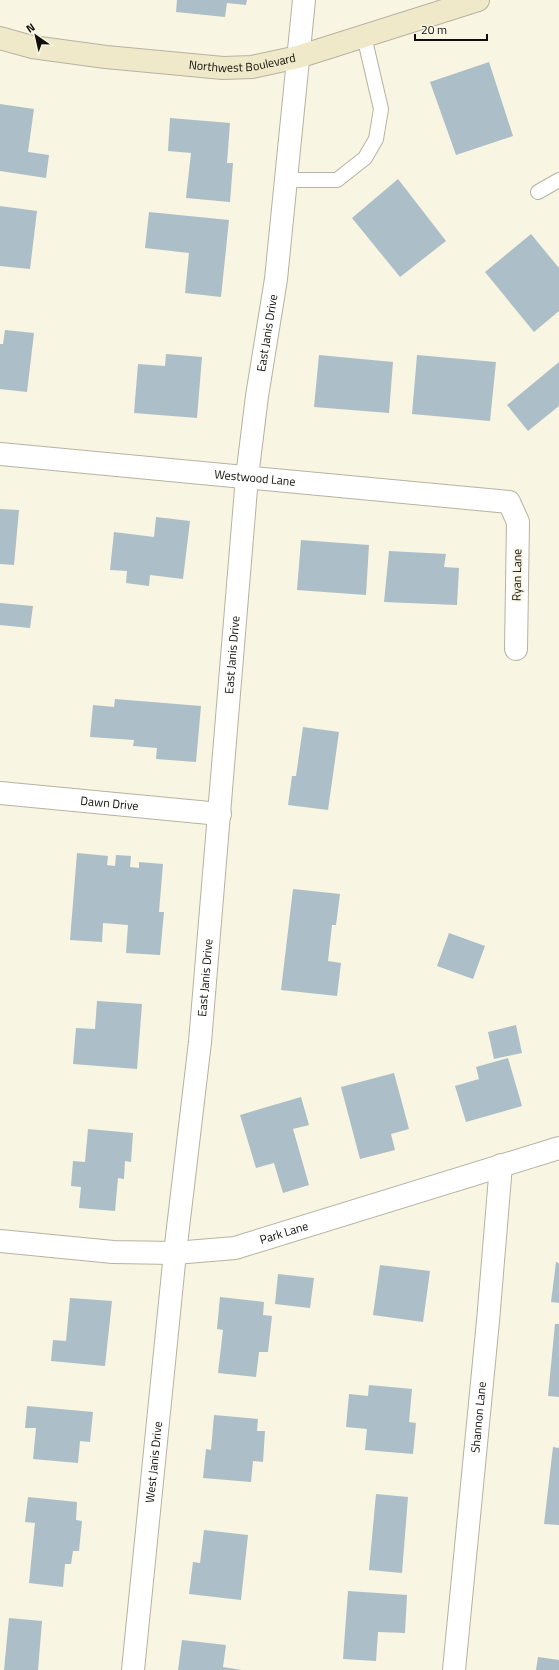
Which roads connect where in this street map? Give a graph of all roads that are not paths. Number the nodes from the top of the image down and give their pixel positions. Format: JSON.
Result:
{"nodes":[{"id":1,"x":304,"y":0,"type":"edge"},
{"id":2,"x":478,"y":0,"type":"edge"},
{"id":3,"x":443,"y":5,"type":"edge"},
{"id":4,"x":364,"y":36,"type":"junction"},
{"id":5,"x":0,"y":38,"type":"edge"},
{"id":6,"x":298,"y":57,"type":"junction"},
{"id":7,"x":286,"y":180,"type":"junction"},
{"id":8,"x":559,"y":180,"type":"edge"},
{"id":9,"x":538,"y":192,"type":"dead end"},
{"id":10,"x":0,"y":454,"type":"edge"},
{"id":11,"x":247,"y":477,"type":"junction"},
{"id":12,"x":510,"y":502,"type":"joint"},
{"id":13,"x":516,"y":649,"type":"dead end"},
{"id":14,"x":0,"y":793,"type":"edge"},
{"id":15,"x":220,"y":814,"type":"junction"},
{"id":16,"x":559,"y":1148,"type":"edge"},
{"id":17,"x":501,"y":1165,"type":"junction"},
{"id":18,"x":0,"y":1241,"type":"edge"},
{"id":19,"x":175,"y":1253,"type":"junction"},
{"id":20,"x":132,"y":1670,"type":"edge"},
{"id":21,"x":454,"y":1670,"type":"edge"}],
"edges":[{"from":1,"to":6,"type":"street","name":"East Janis Drive"},
{"from":2,"to":3,"type":"street","name":"Northwest Boulevard"},
{"from":3,"to":4,"type":"street","name":"Northwest Boulevard"},
{"from":4,"to":6,"type":"street","name":"Northwest Boulevard"},
{"from":4,"to":7,"type":"lane"},
{"from":5,"to":6,"type":"street","name":"Northwest Boulevard"},
{"from":6,"to":7,"type":"street","name":"East Janis Drive"},
{"from":7,"to":11,"type":"street","name":"East Janis Drive"},
{"from":8,"to":9,"type":"lane"},
{"from":10,"to":11,"type":"street","name":"Westwood Lane"},
{"from":11,"to":12,"type":"street","name":"Westwood Lane"},
{"from":11,"to":15,"type":"street","name":"East Janis Drive"},
{"from":12,"to":13,"type":"street","name":"Ryan Lane"},
{"from":14,"to":15,"type":"street","name":"Dawn Drive"},
{"from":15,"to":19,"type":"street","name":"East Janis Drive"},
{"from":16,"to":17,"type":"street","name":"Park Lane"},
{"from":17,"to":19,"type":"street","name":"Park Lane"},
{"from":17,"to":21,"type":"street","name":"Shannon Lane"},
{"from":18,"to":19,"type":"street","name":"Park Lane"},
{"from":19,"to":20,"type":"street","name":"West Janis Drive"}]}
